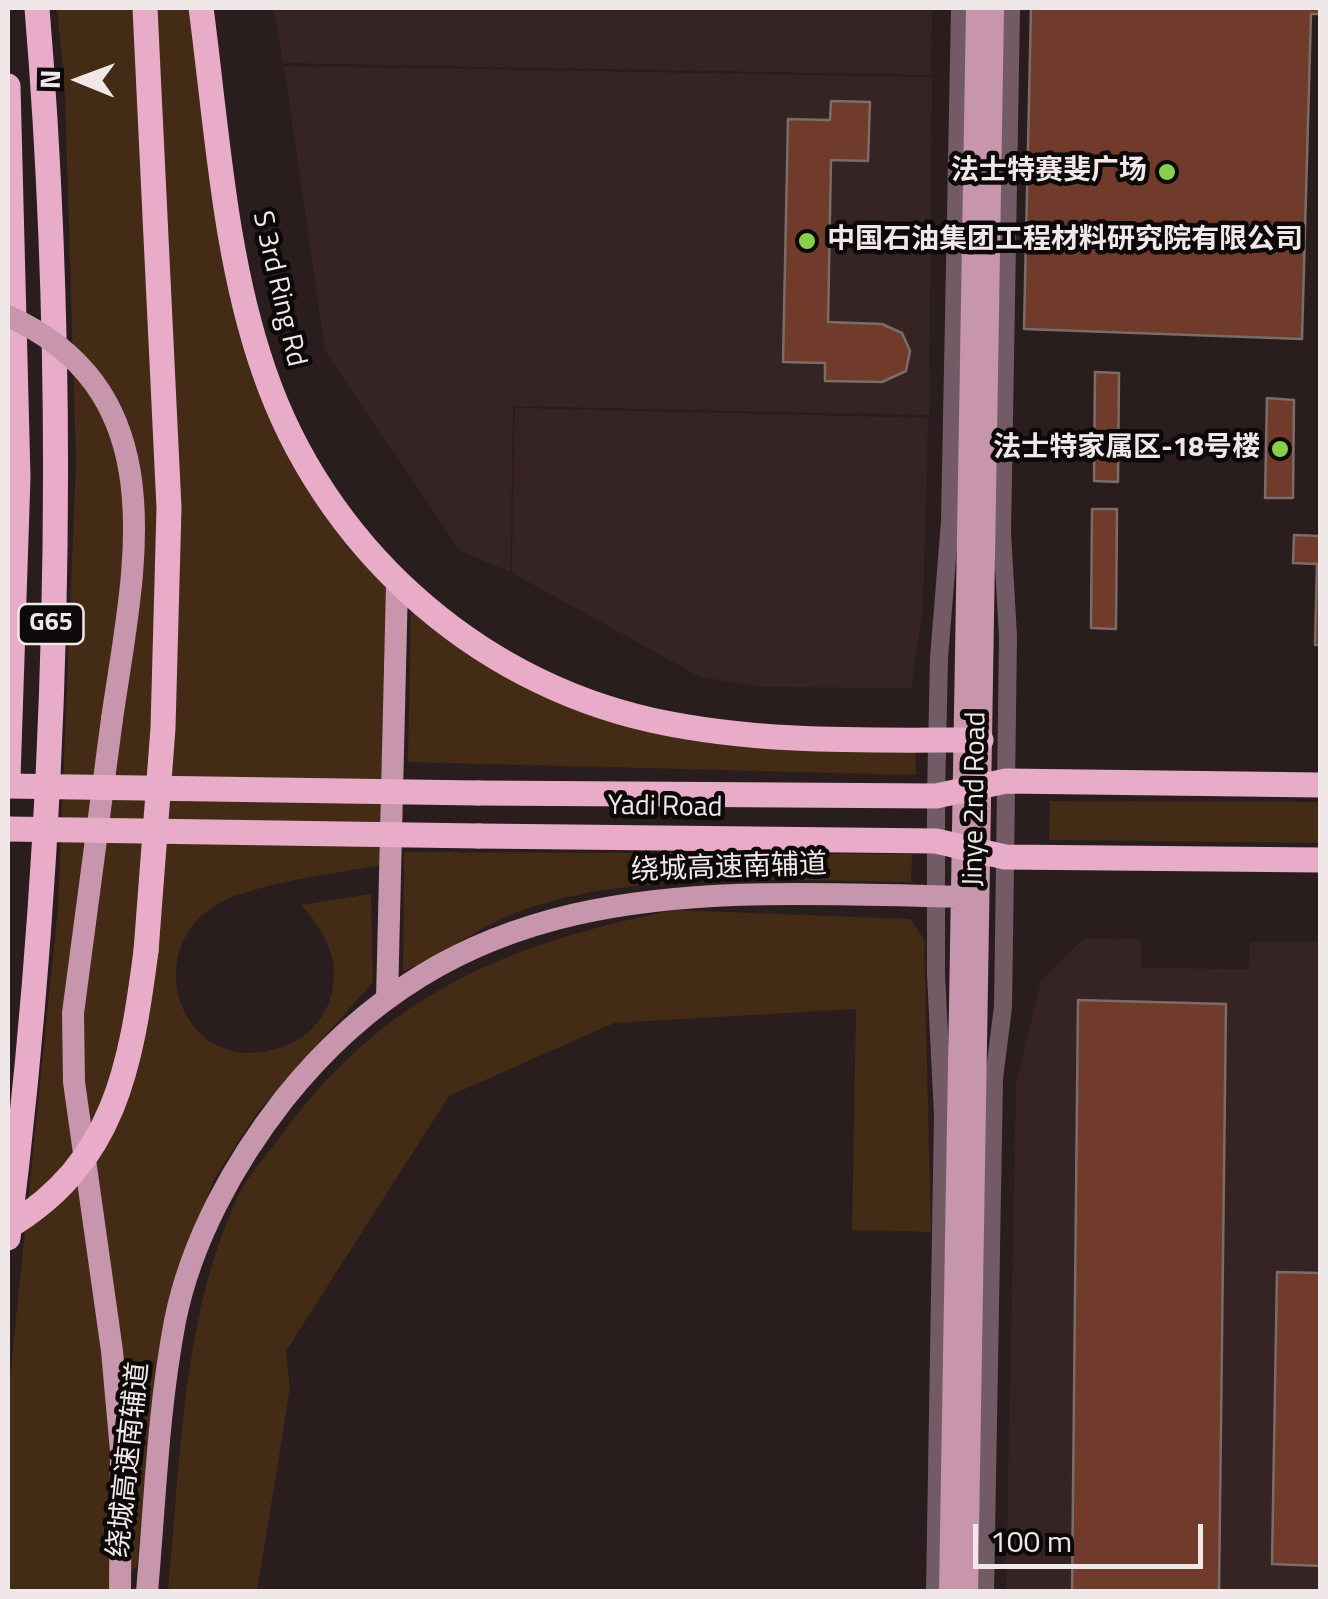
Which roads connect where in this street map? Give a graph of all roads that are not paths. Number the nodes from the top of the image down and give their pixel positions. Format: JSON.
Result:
{"nodes":[{"id":1,"x":37,"y":8,"type":"edge"},
{"id":2,"x":145,"y":8,"type":"edge"},
{"id":3,"x":201,"y":8,"type":"edge"},
{"id":4,"x":960,"y":8,"type":"edge"},
{"id":5,"x":978,"y":8,"type":"edge"},
{"id":6,"x":994,"y":8,"type":"edge"},
{"id":7,"x":1011,"y":8,"type":"edge"},
{"id":8,"x":8,"y":86,"type":"edge"},
{"id":9,"x":8,"y":316,"type":"edge"},
{"id":10,"x":398,"y":585,"type":"junction"},
{"id":11,"x":938,"y":740,"type":"junction"},
{"id":12,"x":974,"y":740,"type":"junction"},
{"id":13,"x":8,"y":778,"type":"edge"},
{"id":14,"x":1006,"y":781,"type":"junction"},
{"id":15,"x":1320,"y":785,"type":"edge"},
{"id":16,"x":8,"y":786,"type":"edge"},
{"id":17,"x":973,"y":791,"type":"junction"},
{"id":18,"x":936,"y":796,"type":"junction"},
{"id":19,"x":8,"y":829,"type":"edge"},
{"id":20,"x":936,"y":842,"type":"junction"},
{"id":21,"x":983,"y":850,"type":"junction"},
{"id":22,"x":1320,"y":860,"type":"edge"},
{"id":23,"x":935,"y":896,"type":"junction"},
{"id":24,"x":970,"y":897,"type":"junction"},
{"id":25,"x":387,"y":999,"type":"junction"},
{"id":26,"x":8,"y":1227,"type":"edge"},
{"id":27,"x":8,"y":1238,"type":"edge"},
{"id":28,"x":120,"y":1592,"type":"edge"},
{"id":29,"x":147,"y":1592,"type":"edge"},
{"id":30,"x":934,"y":1592,"type":"edge"},
{"id":31,"x":950,"y":1592,"type":"edge"},
{"id":32,"x":967,"y":1592,"type":"edge"},
{"id":33,"x":985,"y":1592,"type":"edge"}],
"edges":[{"from":1,"to":27,"type":"highway","number":"G65"},
{"from":2,"to":26,"type":"highway","bridge":true},
{"from":3,"to":10,"type":"highway","name":"S 3rd Ring Rd"},
{"from":4,"to":11,"type":"street","name":"Jinye 2nd Road"},
{"from":5,"to":12,"type":"main road","name":"Jinye 2nd Road"},
{"from":6,"to":12,"type":"main road","name":"Jinye 2nd Road"},
{"from":7,"to":14,"type":"street","name":"Jinye 2nd Road"},
{"from":8,"to":13,"type":"highway","number":"G65"},
{"from":9,"to":28,"type":"main road","bridge":true},
{"from":10,"to":11,"type":"highway","name":"S 3rd Ring Rd"},
{"from":10,"to":25,"type":"main road"},
{"from":11,"to":12,"type":"highway","name":"S 3rd Ring Rd"},
{"from":11,"to":18,"type":"street","name":"Jinye 2nd Road"},
{"from":12,"to":17,"type":"main road","name":"Jinye 2nd Road"},
{"from":14,"to":15,"type":"highway","name":"Yadi Road"},
{"from":14,"to":17,"type":"highway","name":"Yadi Road"},
{"from":14,"to":21,"type":"street","name":"Jinye 2nd Road"},
{"from":16,"to":18,"type":"highway","name":"Yadi Road","bridge":true},
{"from":17,"to":18,"type":"highway","name":"Yadi Road"},
{"from":17,"to":21,"type":"main road","name":"Jinye 2nd Road"},
{"from":18,"to":20,"type":"street","name":"Jinye 2nd Road"},
{"from":19,"to":20,"type":"highway","name":"Yadi Road","bridge":true},
{"from":20,"to":21,"type":"highway","name":"Yadi Road"},
{"from":20,"to":23,"type":"street","name":"Jinye 2nd Road"},
{"from":21,"to":22,"type":"highway","name":"Yadi Road"},
{"from":21,"to":24,"type":"main road","name":"Jinye 2nd Road"},
{"from":21,"to":33,"type":"street","name":"Jinye 2nd Road"},
{"from":23,"to":24,"type":"main road","name":"绕城高速南辅道"},
{"from":23,"to":25,"type":"main road","name":"绕城高速南辅道"},
{"from":23,"to":30,"type":"street","name":"Jinye 2nd Road"},
{"from":24,"to":31,"type":"main road","name":"Jinye 2nd Road"},
{"from":24,"to":32,"type":"main road","name":"Jinye 2nd Road"},
{"from":25,"to":29,"type":"main road","name":"绕城高速南辅道"}]}
